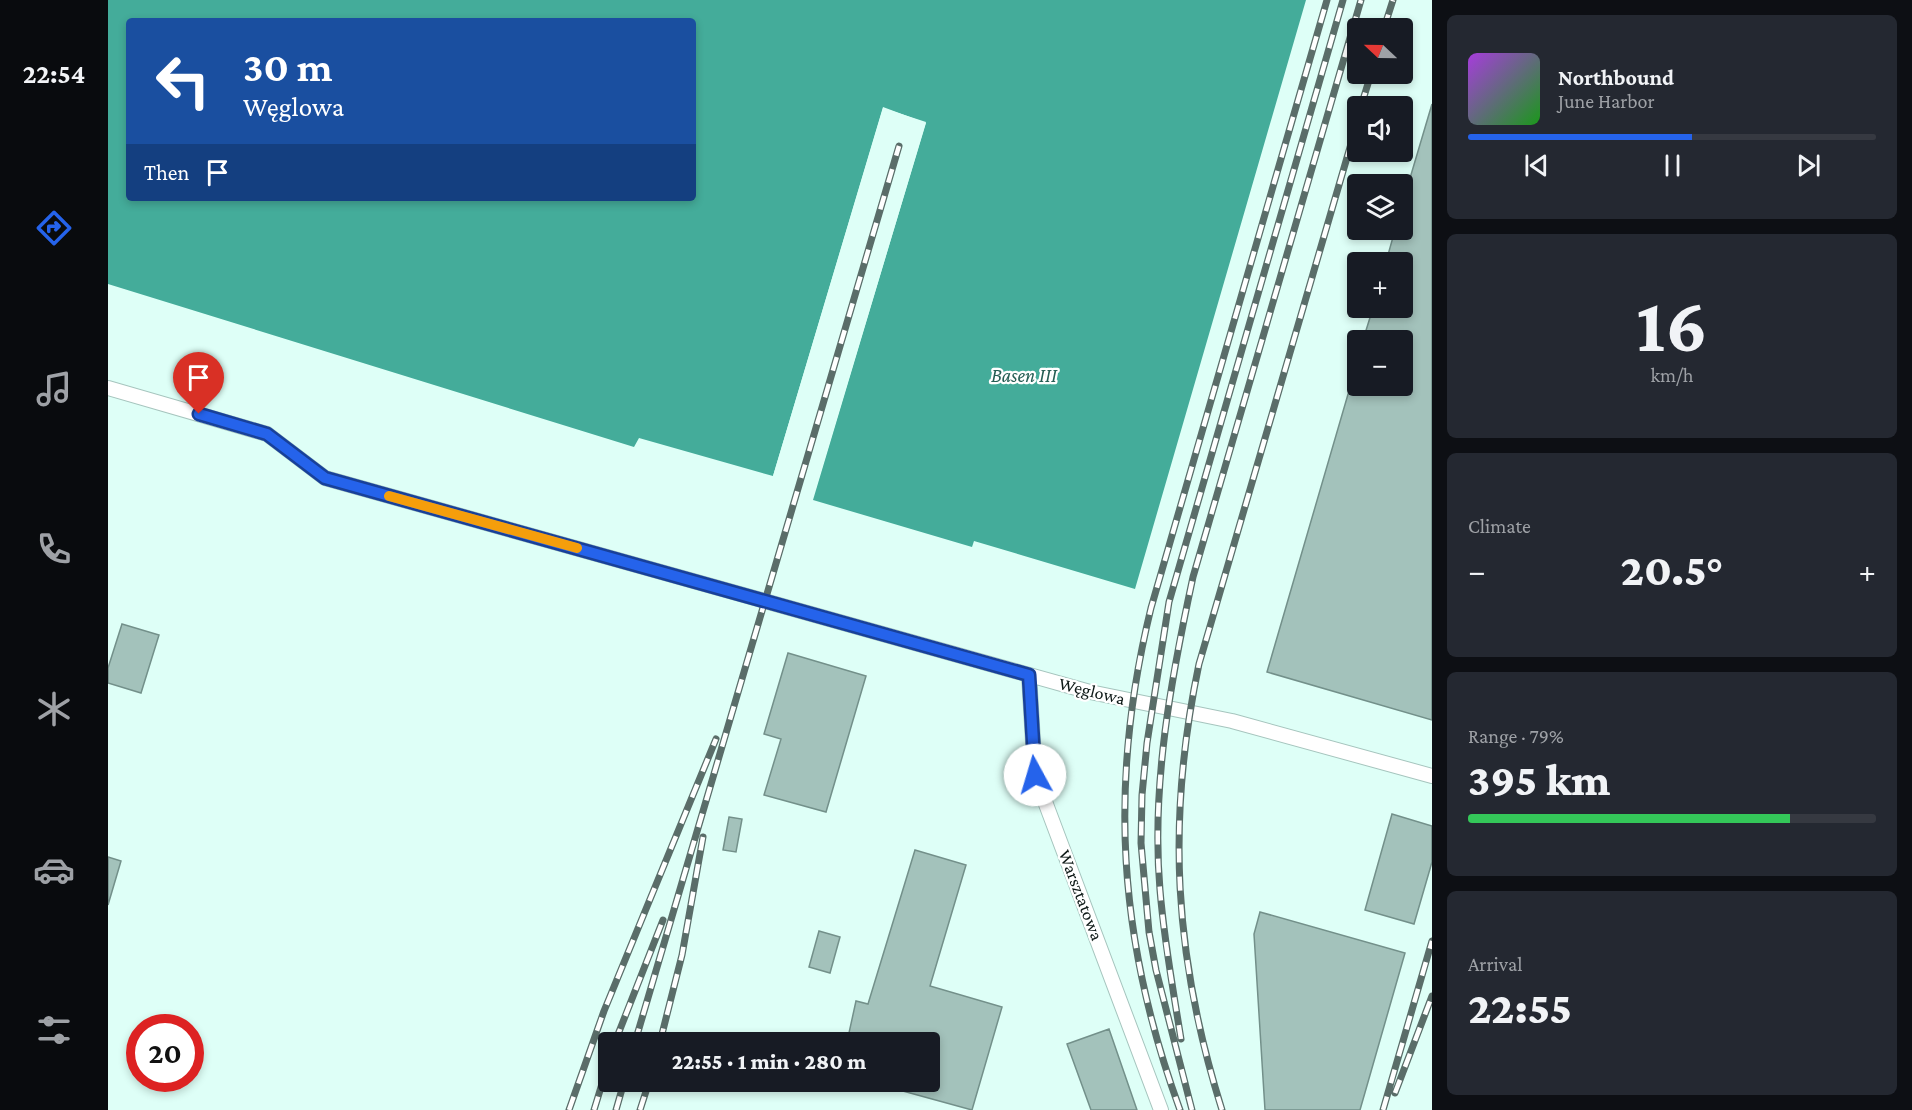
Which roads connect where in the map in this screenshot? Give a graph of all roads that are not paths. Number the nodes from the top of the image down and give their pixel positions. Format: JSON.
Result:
{"nodes":[{"id":1,"x":108,"y":388,"type":"edge"},
{"id":2,"x":1029,"y":675,"type":"junction"},
{"id":3,"x":1432,"y":776,"type":"edge"},
{"id":4,"x":1161,"y":1110,"type":"edge"}],
"edges":[{"from":1,"to":2,"type":"lane","name":"Węglowa"},
{"from":2,"to":3,"type":"lane","name":"Węglowa"},
{"from":2,"to":4,"type":"lane","name":"Warsztatowa"}]}
